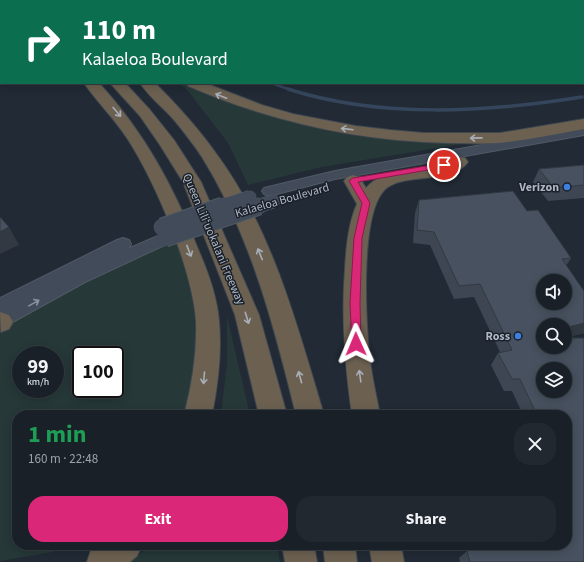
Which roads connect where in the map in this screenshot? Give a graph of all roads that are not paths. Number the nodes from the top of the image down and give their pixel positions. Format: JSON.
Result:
{"nodes":[{"id":1,"x":91,"y":84,"type":"edge"},
{"id":2,"x":118,"y":84,"type":"edge"},
{"id":3,"x":148,"y":84,"type":"edge"},
{"id":4,"x":168,"y":84,"type":"edge"},
{"id":5,"x":195,"y":84,"type":"edge"},
{"id":6,"x":584,"y":124,"type":"edge"},
{"id":7,"x":584,"y":131,"type":"edge"},
{"id":8,"x":584,"y":142,"type":"edge"},
{"id":9,"x":459,"y":162,"type":"junction"},
{"id":10,"x":353,"y":181,"type":"junction"},
{"id":11,"x":232,"y":190,"type":"junction"},
{"id":12,"x":272,"y":196,"type":"junction"},
{"id":13,"x":366,"y":203,"type":"junction"},
{"id":14,"x":0,"y":318,"type":"edge"},
{"id":15,"x":199,"y":410,"type":"edge"},
{"id":16,"x":271,"y":410,"type":"edge"},
{"id":17,"x":309,"y":410,"type":"edge"},
{"id":18,"x":365,"y":410,"type":"edge"},
{"id":19,"x":119,"y":550,"type":"edge"},
{"id":20,"x":299,"y":550,"type":"edge"},
{"id":21,"x":340,"y":550,"type":"edge"},
{"id":22,"x":386,"y":550,"type":"edge"},
{"id":23,"x":103,"y":562,"type":"edge"},
{"id":24,"x":301,"y":562,"type":"edge"},
{"id":25,"x":341,"y":562,"type":"edge"},
{"id":26,"x":388,"y":562,"type":"edge"}],
"edges":[{"from":1,"to":15,"type":"highway","one_way":true},
{"from":2,"to":16,"type":"highway","name":"Queen Liliʻuokalani Freeway","one_way":true},
{"from":3,"to":11,"type":"highway"},
{"from":4,"to":11,"type":"highway"},
{"from":6,"to":5,"type":"highway","one_way":true},
{"from":7,"to":12,"type":"main road","name":"Kalaeloa Boulevard"},
{"from":8,"to":9,"type":"main road","name":"Kalaeloa Boulevard"},
{"from":9,"to":10,"type":"main road","name":"Kalaeloa Boulevard"},
{"from":9,"to":13,"type":"highway"},
{"from":10,"to":12,"type":"main road","name":"Kalaeloa Boulevard"},
{"from":10,"to":13,"type":"highway"},
{"from":17,"to":11,"type":"highway","one_way":true},
{"from":12,"to":14,"type":"main road","name":"Kalaeloa Boulevard","bridge":true},
{"from":18,"to":13,"type":"highway","one_way":true},
{"from":19,"to":23,"type":"highway"},
{"from":20,"to":24,"type":"highway"},
{"from":21,"to":25,"type":"highway"},
{"from":22,"to":26,"type":"highway"}]}
